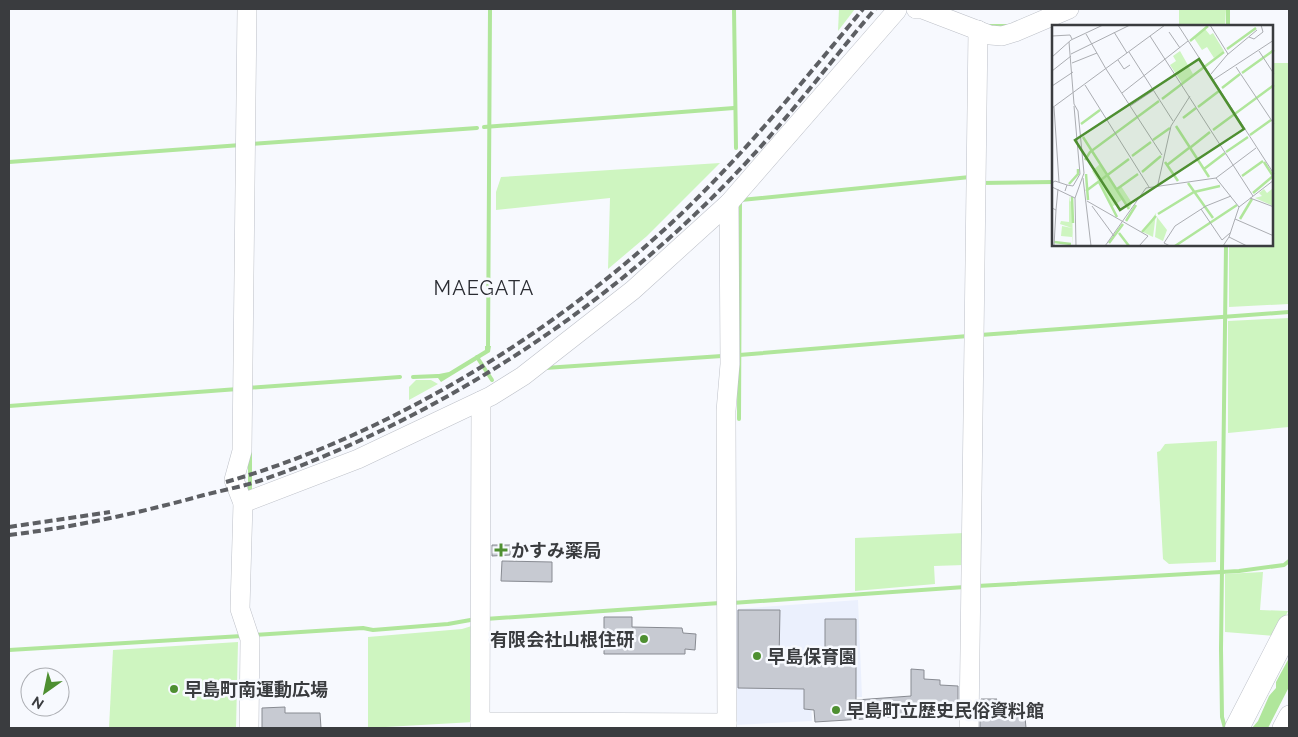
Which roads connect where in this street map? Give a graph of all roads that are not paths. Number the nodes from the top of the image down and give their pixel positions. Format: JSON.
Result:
{"nodes":[{"id":1,"x":247,"y":9,"type":"edge"},
{"id":2,"x":898,"y":9,"type":"edge"},
{"id":3,"x":916,"y":9,"type":"edge"},
{"id":4,"x":1069,"y":9,"type":"edge"},
{"id":5,"x":978,"y":30,"type":"junction"},
{"id":6,"x":728,"y":203,"type":"junction"},
{"id":7,"x":486,"y":399,"type":"junction"},
{"id":8,"x":249,"y":502,"type":"junction"},
{"id":9,"x":1289,"y":628,"type":"edge"},
{"id":10,"x":1289,"y":715,"type":"edge"},
{"id":11,"x":480,"y":725,"type":"edge"},
{"id":12,"x":727,"y":726,"type":"edge"},
{"id":13,"x":249,"y":728,"type":"edge"},
{"id":14,"x":969,"y":728,"type":"edge"},
{"id":15,"x":1237,"y":728,"type":"edge"},
{"id":16,"x":1282,"y":728,"type":"edge"}],
"edges":[{"from":1,"to":8,"type":"street"},
{"from":2,"to":6,"type":"street"},
{"from":3,"to":5,"type":"street"},
{"from":4,"to":5,"type":"street"},
{"from":5,"to":14,"type":"street"},
{"from":6,"to":7,"type":"street"},
{"from":6,"to":12,"type":"street"},
{"from":7,"to":8,"type":"street"},
{"from":7,"to":11,"type":"street"},
{"from":8,"to":13,"type":"street"},
{"from":9,"to":15,"type":"main road"},
{"from":10,"to":16,"type":"street"},
{"from":11,"to":12,"type":"street"}]}
